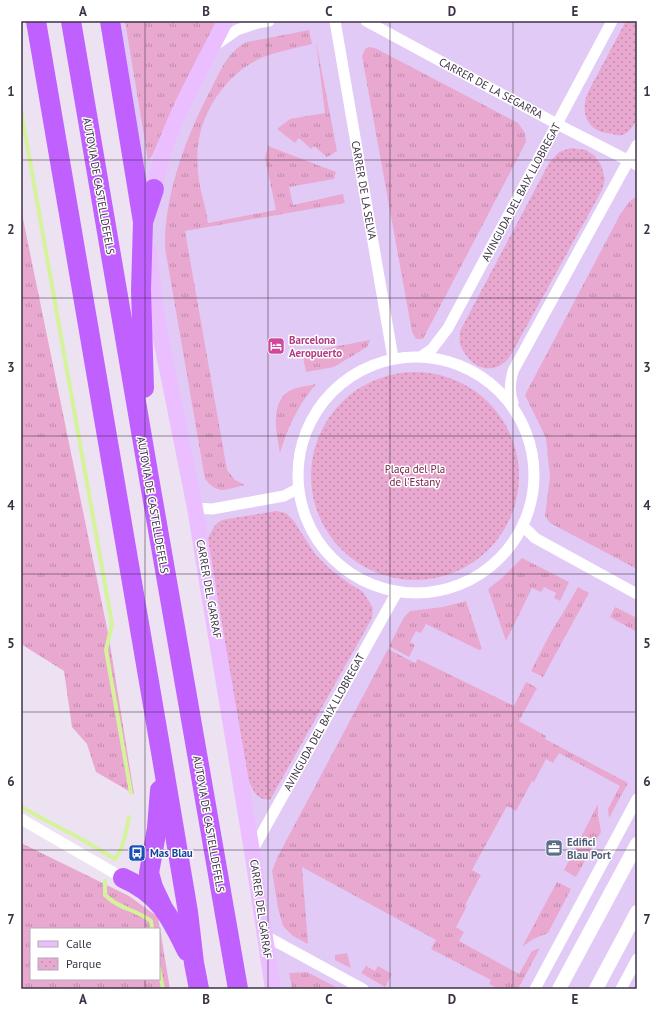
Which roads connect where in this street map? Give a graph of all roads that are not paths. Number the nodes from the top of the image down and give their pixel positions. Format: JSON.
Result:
{"nodes":[{"id":1,"x":36,"y":21,"type":"edge"},
{"id":2,"x":71,"y":21,"type":"edge"},
{"id":3,"x":110,"y":21,"type":"edge"},
{"id":4,"x":225,"y":21,"type":"edge"},
{"id":5,"x":269,"y":21,"type":"edge"},
{"id":6,"x":335,"y":21,"type":"edge"},
{"id":7,"x":366,"y":21,"type":"edge"},
{"id":8,"x":612,"y":21,"type":"edge"},
{"id":9,"x":252,"y":22,"type":"edge"},
{"id":10,"x":212,"y":48,"type":"junction"},
{"id":11,"x":557,"y":124,"type":"junction"},
{"id":12,"x":637,"y":145,"type":"edge"},
{"id":13,"x":633,"y":162,"type":"edge"},
{"id":14,"x":154,"y":189,"type":"junction"},
{"id":15,"x":143,"y":222,"type":"junction"},
{"id":16,"x":422,"y":356,"type":"junction"},
{"id":17,"x":393,"y":358,"type":"junction"},
{"id":18,"x":514,"y":406,"type":"junction"},
{"id":19,"x":148,"y":478,"type":"junction"},
{"id":20,"x":297,"y":489,"type":"junction"},
{"id":21,"x":195,"y":508,"type":"junction"},
{"id":22,"x":523,"y":526,"type":"junction"},
{"id":23,"x":397,"y":592,"type":"junction"},
{"id":24,"x":637,"y":594,"type":"edge"},
{"id":25,"x":161,"y":752,"type":"junction"},
{"id":26,"x":637,"y":799,"type":"edge"},
{"id":27,"x":21,"y":818,"type":"edge"},
{"id":28,"x":154,"y":843,"type":"junction"},
{"id":29,"x":637,"y":844,"type":"edge"},
{"id":30,"x":252,"y":851,"type":"junction"},
{"id":31,"x":123,"y":878,"type":"junction"},
{"id":32,"x":162,"y":906,"type":"junction"},
{"id":33,"x":637,"y":912,"type":"edge"},
{"id":34,"x":264,"y":935,"type":"junction"},
{"id":35,"x":637,"y":959,"type":"edge"},
{"id":36,"x":194,"y":963,"type":"junction"},
{"id":37,"x":199,"y":989,"type":"edge"},
{"id":38,"x":238,"y":989,"type":"edge"},
{"id":39,"x":273,"y":989,"type":"edge"},
{"id":40,"x":363,"y":989,"type":"edge"},
{"id":41,"x":535,"y":989,"type":"edge"},
{"id":42,"x":559,"y":989,"type":"edge"},
{"id":43,"x":596,"y":989,"type":"edge"},
{"id":44,"x":621,"y":989,"type":"edge"}],
"edges":[{"from":1,"to":25,"type":"highway"},
{"from":2,"to":19,"type":"highway","name":"AUTOVIA DE CASTELLDEFELS"},
{"from":3,"to":15,"type":"highway"},
{"from":4,"to":10,"type":"main road","name":"CARRER DEL GARRAF"},
{"from":5,"to":9,"type":"street"},
{"from":6,"to":17,"type":"street","name":"CARRER DE LA SELVA"},
{"from":7,"to":11,"type":"street","name":"CARRER DE LA SEGARRA"},
{"from":8,"to":11,"type":"street","name":"AVINGUDA DEL BAIX LLOBREGAT"},
{"from":9,"to":10,"type":"street"},
{"from":10,"to":14,"type":"main road","name":"CARRER DEL GARRAF"},
{"from":11,"to":13,"type":"street","name":"CARRER DE LA SEGARRA"},
{"from":11,"to":16,"type":"street","name":"AVINGUDA DEL BAIX LLOBREGAT"},
{"from":12,"to":13,"type":"street"},
{"from":13,"to":18,"type":"street"},
{"from":14,"to":15,"type":"highway"},
{"from":14,"to":21,"type":"main road","name":"CARRER DEL GARRAF"},
{"from":15,"to":19,"type":"highway"},
{"from":16,"to":17,"type":"street"},
{"from":16,"to":18,"type":"street"},
{"from":17,"to":20,"type":"street"},
{"from":18,"to":22,"type":"street"},
{"from":19,"to":38,"type":"highway","name":"AUTOVIA DE CASTELLDEFELS"},
{"from":20,"to":21,"type":"street"},
{"from":20,"to":23,"type":"street"},
{"from":21,"to":30,"type":"main road","name":"CARRER DEL GARRAF"},
{"from":22,"to":23,"type":"street"},
{"from":22,"to":24,"type":"street"},
{"from":23,"to":30,"type":"street","name":"AVINGUDA DEL BAIX LLOBREGAT"},
{"from":25,"to":28,"type":"highway"},
{"from":25,"to":36,"type":"highway"},
{"from":26,"to":41,"type":"street"},
{"from":27,"to":31,"type":"street"},
{"from":28,"to":31,"type":"highway"},
{"from":28,"to":32,"type":"highway"},
{"from":29,"to":42,"type":"street"},
{"from":30,"to":34,"type":"main road","name":"CARRER DEL GARRAF"},
{"from":31,"to":32,"type":"highway"},
{"from":32,"to":36,"type":"highway"},
{"from":33,"to":43,"type":"street"},
{"from":34,"to":39,"type":"main road","name":"CARRER DEL GARRAF"},
{"from":34,"to":40,"type":"street"},
{"from":35,"to":44,"type":"street"},
{"from":36,"to":37,"type":"highway"}]}
